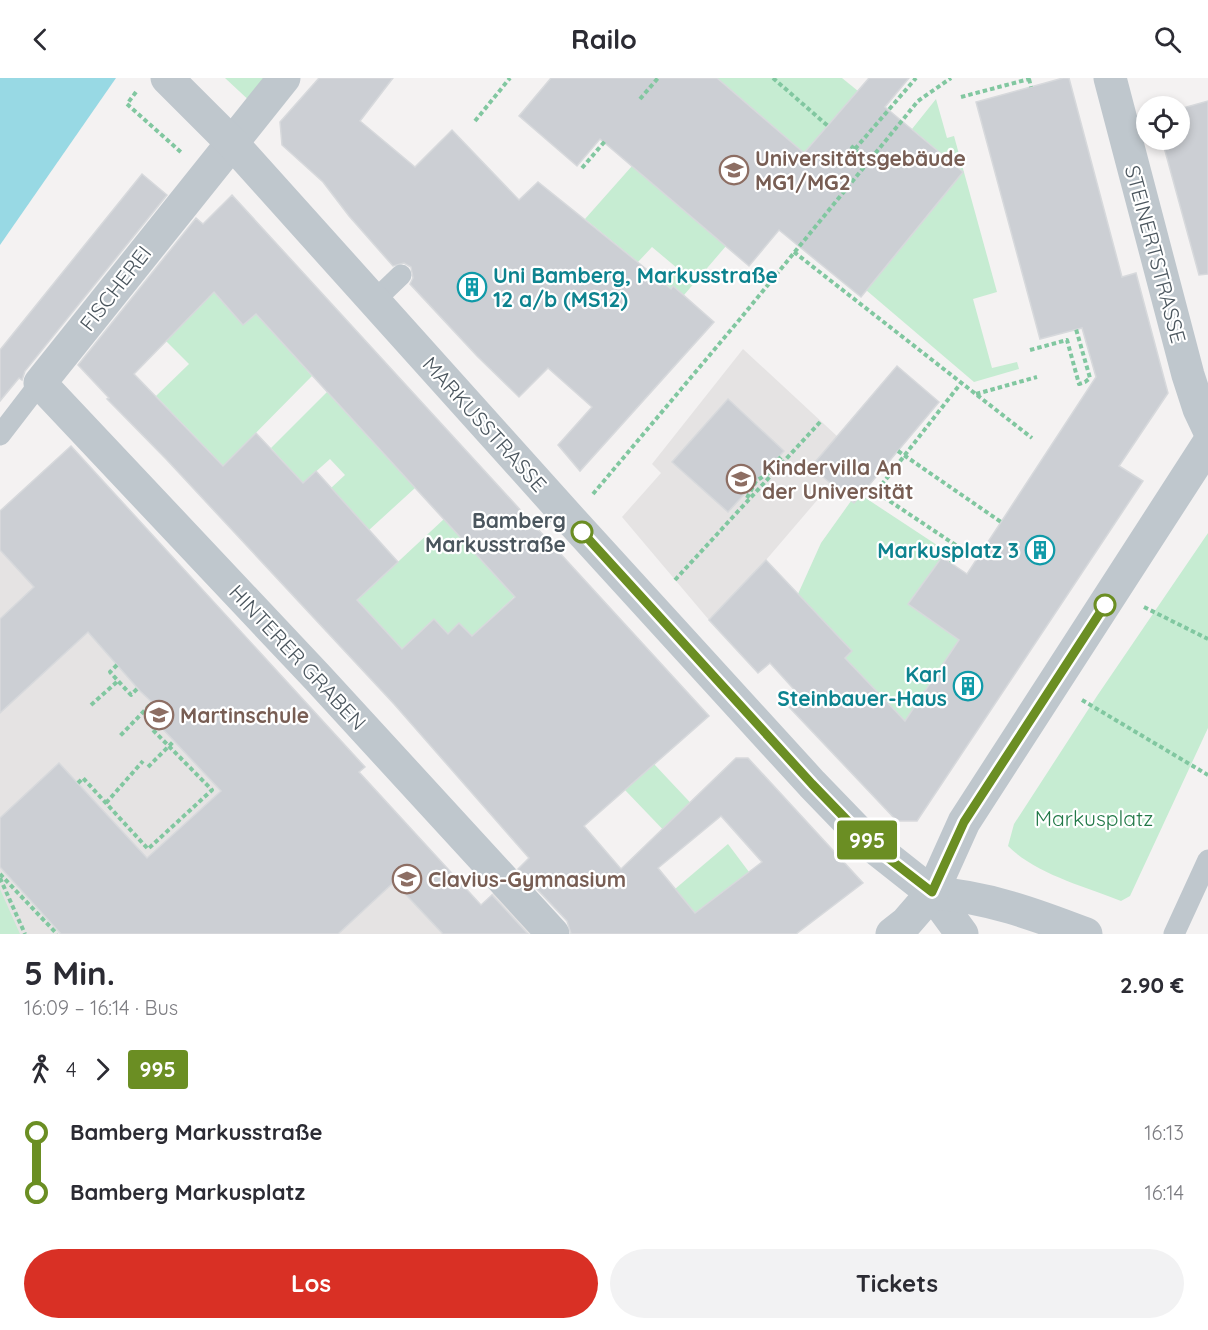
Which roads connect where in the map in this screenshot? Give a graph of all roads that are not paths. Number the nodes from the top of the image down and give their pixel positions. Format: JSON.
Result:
{"nodes":[{"id":1,"x":168,"y":78,"type":"edge"},
{"id":2,"x":285,"y":78,"type":"edge"},
{"id":3,"x":1110,"y":78,"type":"edge"},
{"id":4,"x":233,"y":144,"type":"junction"},
{"id":5,"x":401,"y":275,"type":"dead end"},
{"id":6,"x":374,"y":301,"type":"junction"},
{"id":7,"x":40,"y":382,"type":"junction"},
{"id":8,"x":1208,"y":428,"type":"edge"},
{"id":9,"x":0,"y":435,"type":"edge"},
{"id":10,"x":1208,"y":444,"type":"edge"},
{"id":11,"x":1208,"y":860,"type":"edge"},
{"id":12,"x":932,"y":892,"type":"junction"},
{"id":13,"x":553,"y":934,"type":"edge"},
{"id":14,"x":892,"y":934,"type":"edge"},
{"id":15,"x":962,"y":934,"type":"edge"},
{"id":16,"x":1086,"y":934,"type":"edge"},
{"id":17,"x":1174,"y":934,"type":"edge"}],
"edges":[{"from":1,"to":4,"type":"street","name":"MARKUSSTRASSE"},
{"from":2,"to":4,"type":"street","name":"FISCHEREI"},
{"from":3,"to":8,"type":"street","name":"STEINERTSTRASSE"},
{"from":4,"to":6,"type":"street","name":"MARKUSSTRASSE"},
{"from":4,"to":7,"type":"street","name":"FISCHEREI"},
{"from":5,"to":6,"type":"lane"},
{"from":6,"to":12,"type":"street","name":"MARKUSSTRASSE"},
{"from":7,"to":9,"type":"lane","name":"FISCHEREI"},
{"from":7,"to":13,"type":"street","name":"HINTERER GRABEN"},
{"from":10,"to":12,"type":"street"},
{"from":11,"to":17,"type":"lane"},
{"from":12,"to":14,"type":"street"},
{"from":12,"to":15,"type":"street","name":"MARKUSSTRASSE"},
{"from":12,"to":16,"type":"street"}]}
